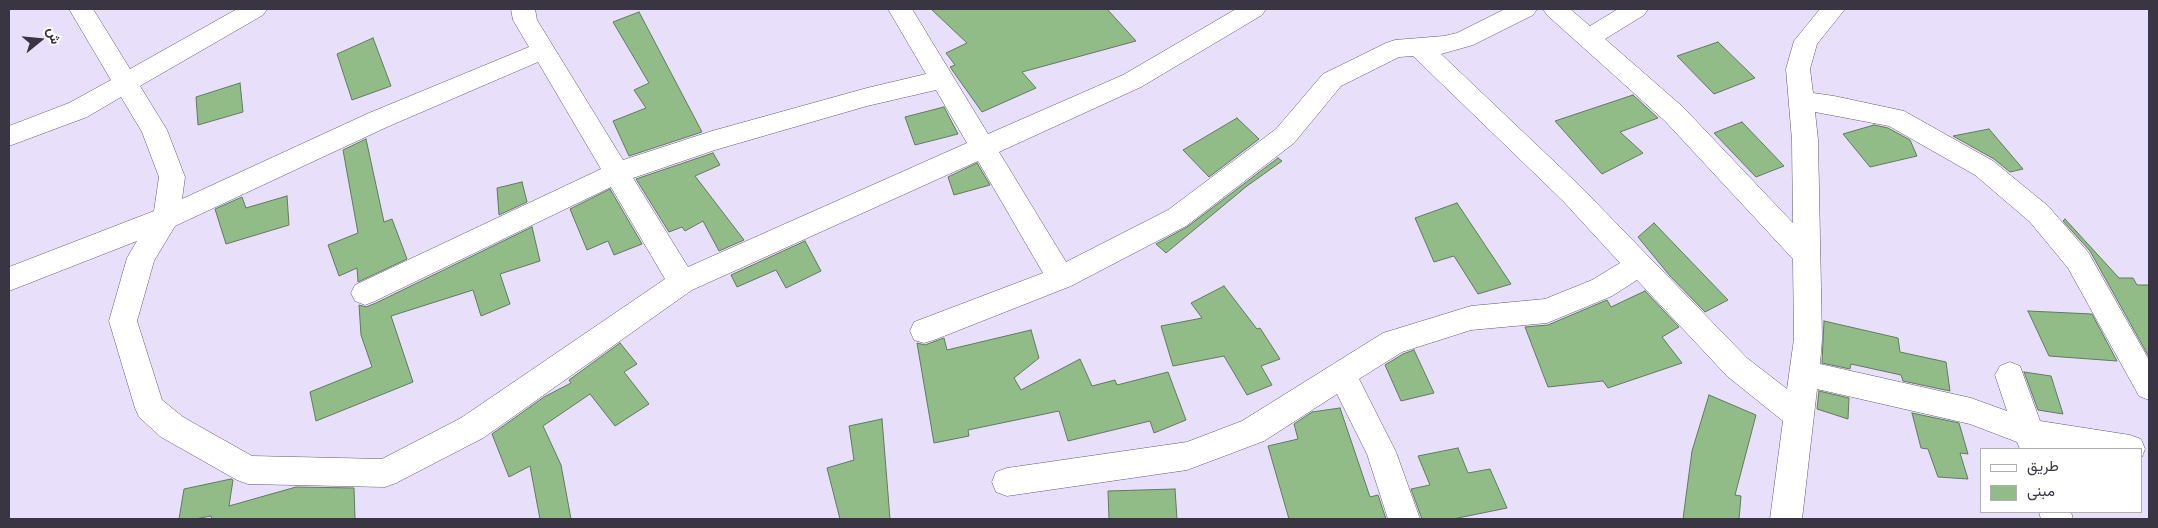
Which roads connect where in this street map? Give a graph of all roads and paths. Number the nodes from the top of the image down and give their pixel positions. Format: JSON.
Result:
{"nodes":[{"id":1,"x":82,"y":9,"type":"edge"},
{"id":2,"x":255,"y":9,"type":"edge"},
{"id":3,"x":523,"y":9,"type":"edge"},
{"id":4,"x":900,"y":9,"type":"edge"},
{"id":5,"x":1254,"y":9,"type":"edge"},
{"id":6,"x":1525,"y":9,"type":"edge"},
{"id":7,"x":1555,"y":9,"type":"edge"},
{"id":8,"x":1636,"y":9,"type":"edge"},
{"id":9,"x":1833,"y":9,"type":"edge"},
{"id":10,"x":1588,"y":38,"type":"junction"},
{"id":11,"x":1419,"y":48,"type":"junction"},
{"id":12,"x":544,"y":50,"type":"junction"},
{"id":13,"x":943,"y":79,"type":"junction"},
{"id":14,"x":126,"y":82,"type":"junction"},
{"id":15,"x":1801,"y":101,"type":"junction"},
{"id":16,"x":9,"y":136,"type":"edge"},
{"id":17,"x":982,"y":147,"type":"junction"},
{"id":18,"x":616,"y":172,"type":"junction"},
{"id":19,"x":166,"y":218,"type":"junction"},
{"id":20,"x":1807,"y":256,"type":"junction"},
{"id":21,"x":1640,"y":265,"type":"junction"},
{"id":22,"x":1061,"y":278,"type":"junction"},
{"id":23,"x":9,"y":279,"type":"edge"},
{"id":24,"x":682,"y":282,"type":"junction"},
{"id":25,"x":365,"y":293,"type":"dead end"},
{"id":26,"x":924,"y":332,"type":"dead end"},
{"id":27,"x":1342,"y":374,"type":"junction"},
{"id":28,"x":1804,"y":374,"type":"junction"},
{"id":29,"x":2010,"y":375,"type":"dead end"},
{"id":30,"x":2149,"y":387,"type":"edge"},
{"id":31,"x":1799,"y":416,"type":"junction"},
{"id":32,"x":2031,"y":441,"type":"edge"},
{"id":33,"x":2118,"y":448,"type":"edge"},
{"id":34,"x":1007,"y":482,"type":"dead end"},
{"id":35,"x":1404,"y":519,"type":"edge"},
{"id":36,"x":1786,"y":519,"type":"edge"}],
"edges":[{"from":1,"to":14,"type":"street"},
{"from":2,"to":14,"type":"street"},
{"from":3,"to":12,"type":"street"},
{"from":4,"to":13,"type":"street"},
{"from":5,"to":17,"type":"street"},
{"from":6,"to":11,"type":"street"},
{"from":7,"to":10,"type":"street"},
{"from":8,"to":10,"type":"street"},
{"from":9,"to":15,"type":"street"},
{"from":10,"to":20,"type":"street"},
{"from":11,"to":21,"type":"street"},
{"from":11,"to":22,"type":"street"},
{"from":12,"to":18,"type":"street"},
{"from":12,"to":19,"type":"street"},
{"from":13,"to":17,"type":"street"},
{"from":13,"to":18,"type":"street"},
{"from":14,"to":16,"type":"street"},
{"from":14,"to":19,"type":"street"},
{"from":15,"to":20,"type":"street"},
{"from":15,"to":30,"type":"street"},
{"from":17,"to":22,"type":"street"},
{"from":17,"to":24,"type":"street"},
{"from":18,"to":24,"type":"street"},
{"from":18,"to":25,"type":"street"},
{"from":19,"to":23,"type":"street"},
{"from":19,"to":24,"type":"street"},
{"from":20,"to":28,"type":"street"},
{"from":21,"to":27,"type":"street"},
{"from":21,"to":31,"type":"street"},
{"from":22,"to":26,"type":"street"},
{"from":27,"to":34,"type":"street"},
{"from":27,"to":35,"type":"street"},
{"from":28,"to":31,"type":"street"},
{"from":28,"to":32,"type":"street"},
{"from":29,"to":32,"type":"street"},
{"from":31,"to":36,"type":"street"},
{"from":32,"to":33,"type":"street"}]}
